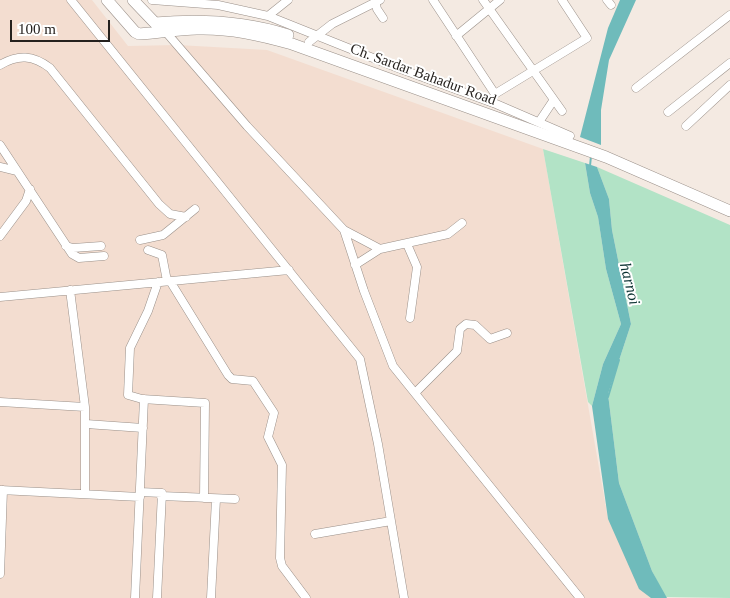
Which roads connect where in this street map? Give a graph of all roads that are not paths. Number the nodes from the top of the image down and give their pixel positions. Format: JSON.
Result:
{"nodes":[{"id":1,"x":71,"y":0,"type":"edge"},
{"id":2,"x":107,"y":0,"type":"edge"},
{"id":3,"x":134,"y":0,"type":"edge"},
{"id":4,"x":152,"y":0,"type":"edge"},
{"id":5,"x":288,"y":0,"type":"edge"},
{"id":6,"x":433,"y":0,"type":"edge"},
{"id":7,"x":483,"y":0,"type":"edge"},
{"id":8,"x":500,"y":0,"type":"edge"},
{"id":9,"x":562,"y":0,"type":"edge"},
{"id":10,"x":377,"y":1,"type":"edge"},
{"id":11,"x":489,"y":9,"type":"junction"},
{"id":12,"x":730,"y":15,"type":"edge"},
{"id":13,"x":268,"y":16,"type":"junction"},
{"id":14,"x":384,"y":18,"type":"dead end"},
{"id":15,"x":155,"y":23,"type":"junction"},
{"id":16,"x":165,"y":31,"type":"junction"},
{"id":17,"x":456,"y":36,"type":"junction"},
{"id":18,"x":313,"y":39,"type":"junction"},
{"id":19,"x":730,"y":63,"type":"edge"},
{"id":20,"x":0,"y":65,"type":"edge"},
{"id":21,"x":533,"y":71,"type":"junction"},
{"id":22,"x":730,"y":85,"type":"edge"},
{"id":23,"x":636,"y":88,"type":"dead end"},
{"id":24,"x":495,"y":94,"type":"junction"},
{"id":25,"x":553,"y":101,"type":"junction"},
{"id":26,"x":496,"y":104,"type":"junction"},
{"id":27,"x":562,"y":111,"type":"dead end"},
{"id":28,"x":668,"y":112,"type":"dead end"},
{"id":29,"x":539,"y":122,"type":"junction"},
{"id":30,"x":686,"y":126,"type":"dead end"},
{"id":31,"x":576,"y":141,"type":"junction"},
{"id":32,"x":0,"y":145,"type":"edge"},
{"id":33,"x":606,"y":153,"type":"junction"},
{"id":34,"x":0,"y":167,"type":"edge"},
{"id":35,"x":18,"y":172,"type":"junction"},
{"id":36,"x":30,"y":189,"type":"junction"},
{"id":37,"x":730,"y":203,"type":"edge"},
{"id":38,"x":195,"y":209,"type":"dead end"},
{"id":39,"x":730,"y":211,"type":"edge"},
{"id":40,"x":186,"y":217,"type":"junction"},
{"id":41,"x":462,"y":223,"type":"dead end"},
{"id":42,"x":344,"y":230,"type":"junction"},
{"id":43,"x":0,"y":236,"type":"edge"},
{"id":44,"x":140,"y":240,"type":"dead end"},
{"id":45,"x":407,"y":244,"type":"junction"},
{"id":46,"x":66,"y":246,"type":"junction"},
{"id":47,"x":101,"y":246,"type":"dead end"},
{"id":48,"x":380,"y":249,"type":"junction"},
{"id":49,"x":148,"y":250,"type":"dead end"},
{"id":50,"x":104,"y":256,"type":"dead end"},
{"id":51,"x":356,"y":265,"type":"junction"},
{"id":52,"x":289,"y":270,"type":"junction"},
{"id":53,"x":169,"y":281,"type":"junction"},
{"id":54,"x":158,"y":282,"type":"junction"},
{"id":55,"x":70,"y":290,"type":"junction"},
{"id":56,"x":0,"y":297,"type":"edge"},
{"id":57,"x":410,"y":318,"type":"dead end"},
{"id":58,"x":507,"y":334,"type":"dead end"},
{"id":59,"x":415,"y":393,"type":"junction"},
{"id":60,"x":144,"y":399,"type":"junction"},
{"id":61,"x":0,"y":402,"type":"edge"},
{"id":62,"x":85,"y":407,"type":"junction"},
{"id":63,"x":86,"y":424,"type":"junction"},
{"id":64,"x":143,"y":428,"type":"junction"},
{"id":65,"x":2,"y":490,"type":"edge"},
{"id":66,"x":85,"y":493,"type":"junction"},
{"id":67,"x":140,"y":494,"type":"junction"},
{"id":68,"x":162,"y":496,"type":"junction"},
{"id":69,"x":204,"y":498,"type":"junction"},
{"id":70,"x":216,"y":498,"type":"junction"},
{"id":71,"x":235,"y":499,"type":"dead end"},
{"id":72,"x":391,"y":521,"type":"junction"},
{"id":73,"x":315,"y":534,"type":"dead end"},
{"id":74,"x":0,"y":559,"type":"edge"},
{"id":75,"x":0,"y":574,"type":"edge"},
{"id":76,"x":135,"y":598,"type":"edge"},
{"id":77,"x":157,"y":598,"type":"edge"},
{"id":78,"x":211,"y":598,"type":"edge"},
{"id":79,"x":306,"y":598,"type":"edge"},
{"id":80,"x":404,"y":598,"type":"edge"},
{"id":81,"x":580,"y":598,"type":"edge"}],
"edges":[{"from":1,"to":52,"type":"street"},
{"from":2,"to":16,"type":"main road","name":"Ch. Sardar Bahadur Road"},
{"from":3,"to":15,"type":"main road"},
{"from":4,"to":13,"type":"street"},
{"from":5,"to":13,"type":"street"},
{"from":6,"to":17,"type":"street"},
{"from":7,"to":11,"type":"street"},
{"from":8,"to":11,"type":"street"},
{"from":9,"to":21,"type":"street"},
{"from":10,"to":14,"type":"street"},
{"from":10,"to":18,"type":"street"},
{"from":11,"to":17,"type":"street"},
{"from":11,"to":21,"type":"street"},
{"from":12,"to":23,"type":"street"},
{"from":13,"to":18,"type":"street"},
{"from":15,"to":16,"type":"main road"},
{"from":15,"to":18,"type":"main road","name":"Ch. Sardar Bahadur Road"},
{"from":16,"to":31,"type":"main road","name":"Ch. Sardar Bahadur Road"},
{"from":16,"to":42,"type":"street"},
{"from":17,"to":24,"type":"street"},
{"from":18,"to":26,"type":"street"},
{"from":18,"to":31,"type":"main road","name":"Ch. Sardar Bahadur Road"},
{"from":19,"to":28,"type":"street"},
{"from":20,"to":40,"type":"street"},
{"from":21,"to":24,"type":"street"},
{"from":21,"to":25,"type":"street"},
{"from":22,"to":30,"type":"street"},
{"from":24,"to":26,"type":"street"},
{"from":25,"to":27,"type":"street"},
{"from":25,"to":29,"type":"street"},
{"from":26,"to":29,"type":"street"},
{"from":29,"to":31,"type":"street"},
{"from":31,"to":33,"type":"main road","name":"Ch. Sardar Bahadur Road"},
{"from":32,"to":35,"type":"street"},
{"from":33,"to":37,"type":"main road","name":"Ch. Sardar Bahadur Road"},
{"from":33,"to":39,"type":"main road","name":"Ch. Sardar Bahadur Road"},
{"from":34,"to":35,"type":"street"},
{"from":35,"to":36,"type":"street"},
{"from":36,"to":43,"type":"street"},
{"from":36,"to":46,"type":"street"},
{"from":38,"to":40,"type":"street"},
{"from":40,"to":44,"type":"street"},
{"from":41,"to":45,"type":"street"},
{"from":42,"to":48,"type":"street"},
{"from":42,"to":51,"type":"street"},
{"from":45,"to":48,"type":"street"},
{"from":45,"to":57,"type":"street"},
{"from":46,"to":47,"type":"street"},
{"from":46,"to":50,"type":"street"},
{"from":48,"to":51,"type":"street"},
{"from":49,"to":53,"type":"street"},
{"from":51,"to":59,"type":"street"},
{"from":52,"to":53,"type":"street"},
{"from":52,"to":72,"type":"street"},
{"from":53,"to":54,"type":"street"},
{"from":53,"to":79,"type":"street"},
{"from":54,"to":55,"type":"street"},
{"from":54,"to":60,"type":"street"},
{"from":55,"to":56,"type":"street"},
{"from":55,"to":62,"type":"street"},
{"from":58,"to":59,"type":"street"},
{"from":59,"to":81,"type":"street"},
{"from":60,"to":64,"type":"street"},
{"from":60,"to":69,"type":"street"},
{"from":61,"to":62,"type":"street"},
{"from":62,"to":63,"type":"street"},
{"from":63,"to":64,"type":"street"},
{"from":63,"to":66,"type":"street"},
{"from":64,"to":67,"type":"street"},
{"from":65,"to":66,"type":"street"},
{"from":65,"to":74,"type":"street"},
{"from":66,"to":67,"type":"street"},
{"from":67,"to":68,"type":"street"},
{"from":67,"to":76,"type":"street"},
{"from":68,"to":69,"type":"street"},
{"from":68,"to":77,"type":"street"},
{"from":69,"to":70,"type":"street"},
{"from":70,"to":71,"type":"street"},
{"from":70,"to":78,"type":"street"},
{"from":72,"to":73,"type":"street"},
{"from":72,"to":80,"type":"street"},
{"from":74,"to":75,"type":"street"}]}
